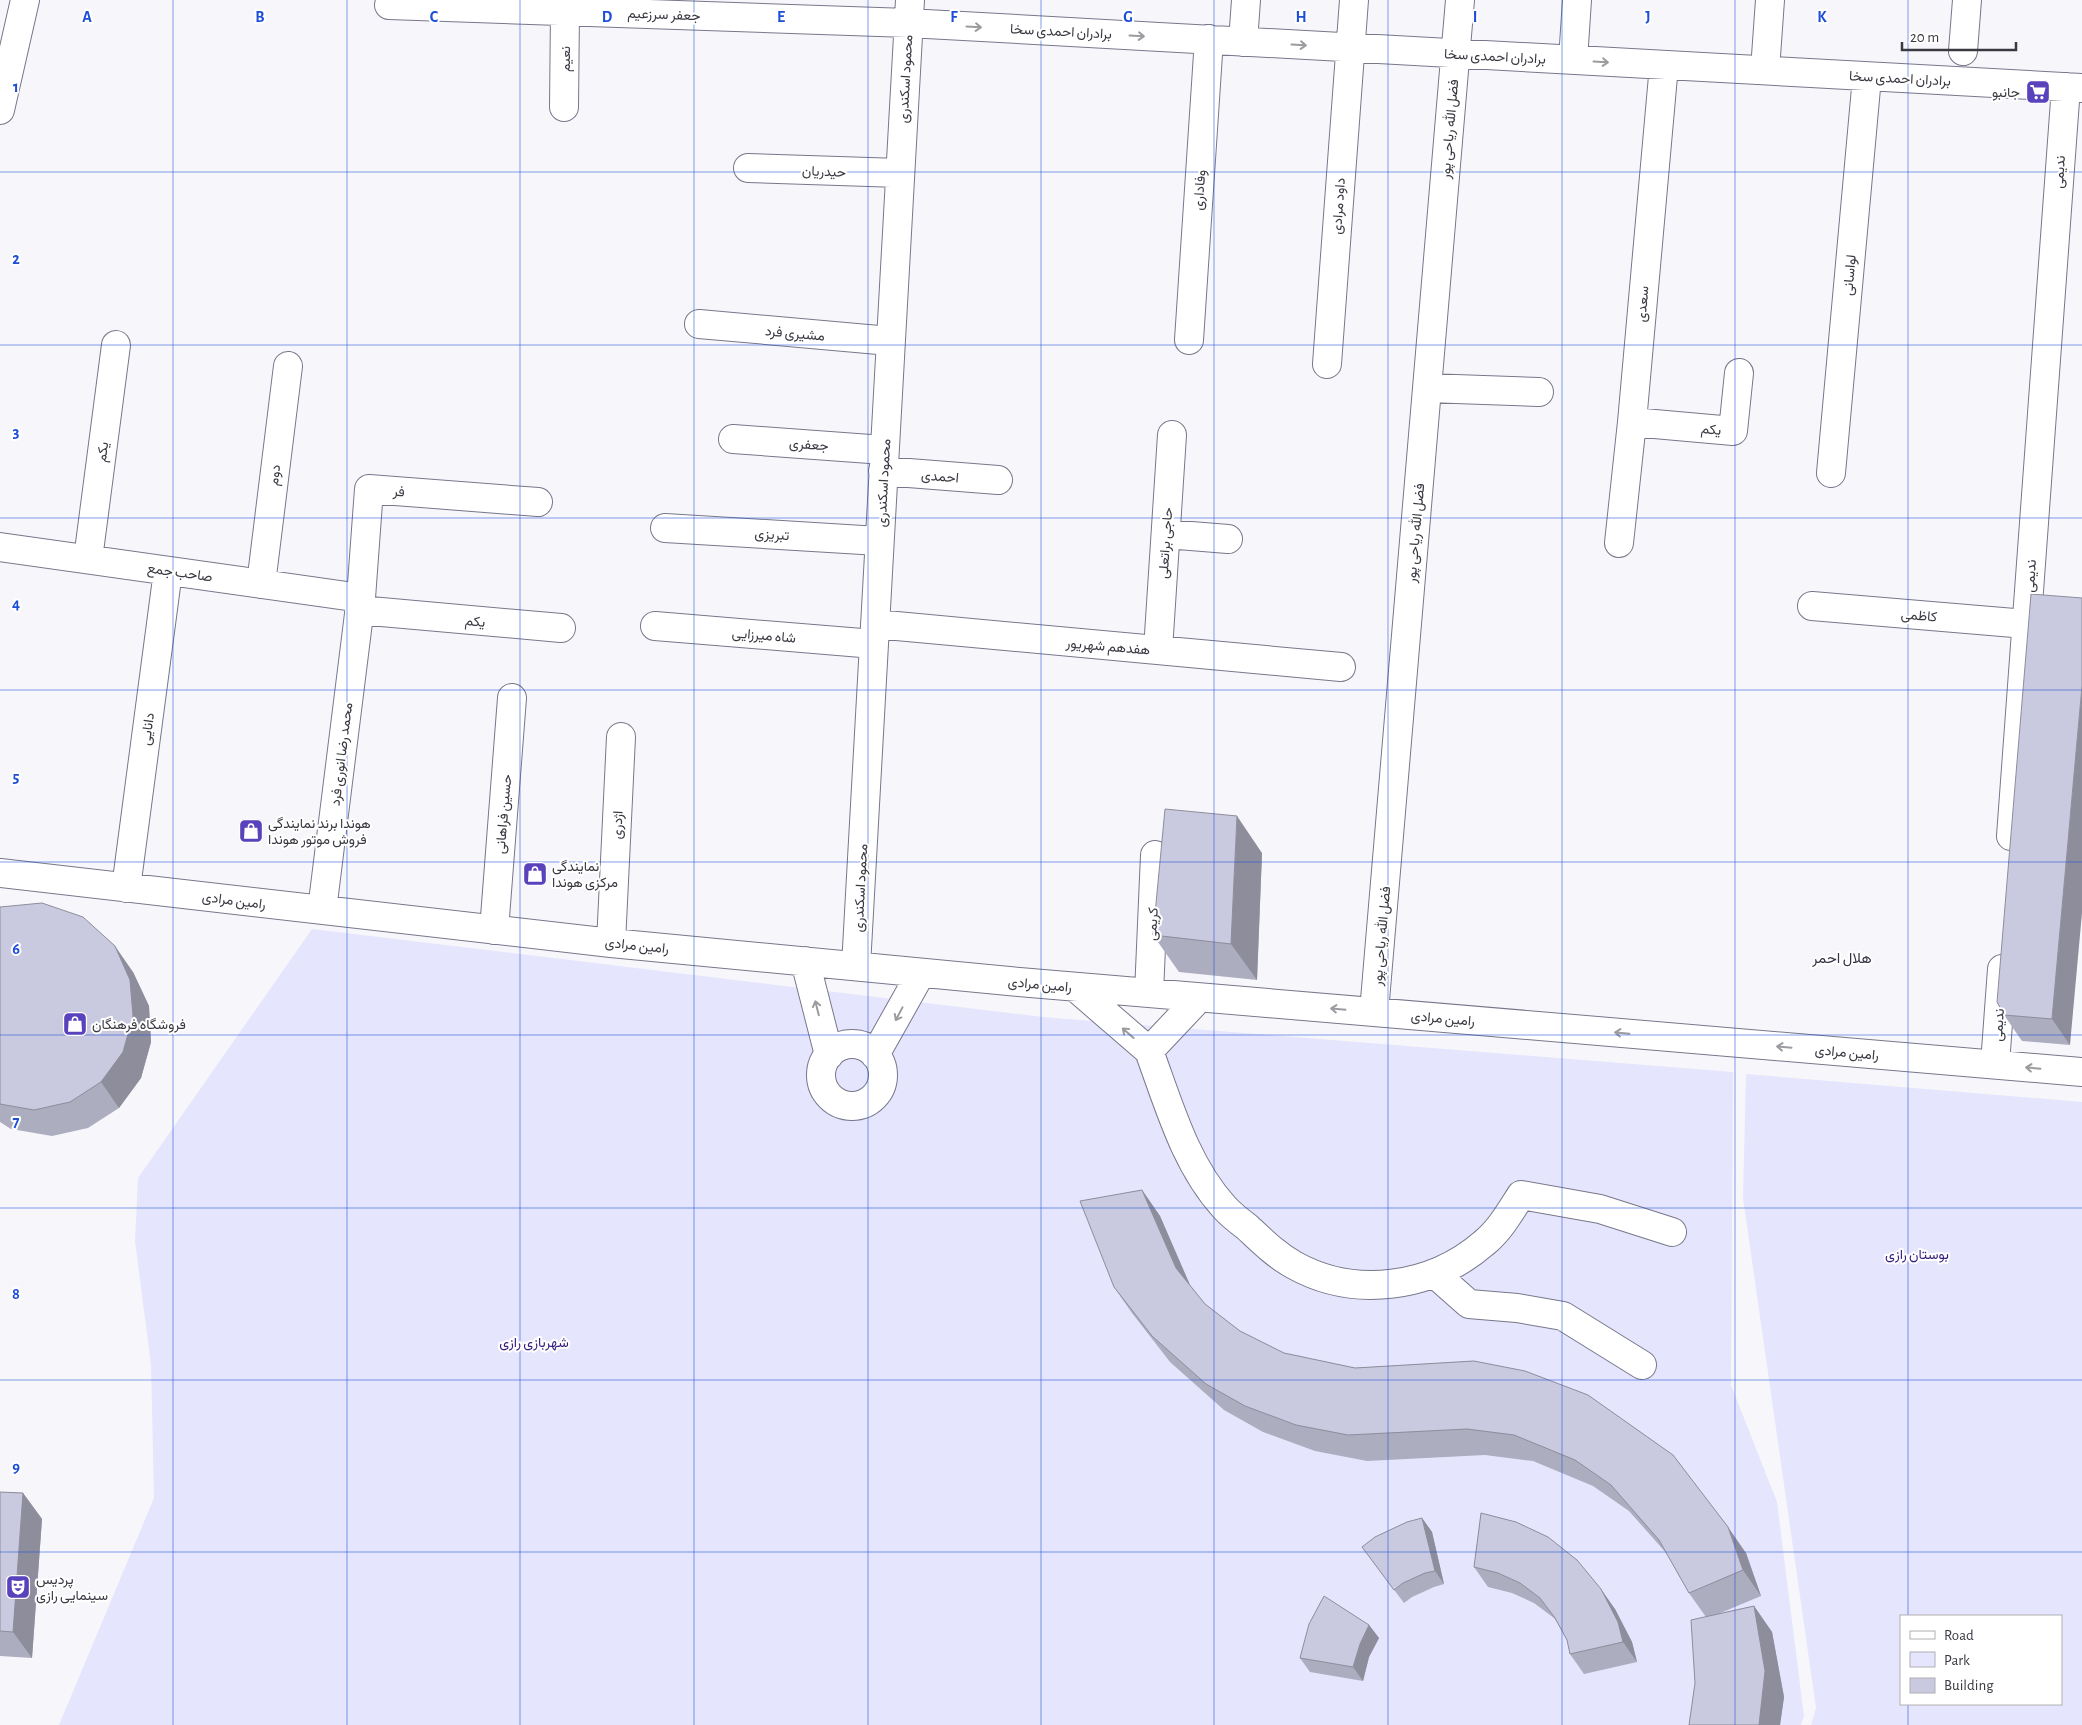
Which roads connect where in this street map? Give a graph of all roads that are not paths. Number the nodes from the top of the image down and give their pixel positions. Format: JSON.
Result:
{"nodes":[{"id":1,"x":25,"y":0,"type":"edge"},
{"id":2,"x":1246,"y":0,"type":"edge"},
{"id":3,"x":1354,"y":0,"type":"edge"},
{"id":4,"x":1460,"y":0,"type":"edge"},
{"id":5,"x":1577,"y":0,"type":"edge"},
{"id":6,"x":1770,"y":0,"type":"edge"},
{"id":7,"x":1967,"y":0,"type":"edge"},
{"id":8,"x":390,"y":5,"type":"dead end"},
{"id":9,"x":613,"y":6,"type":"edge"},
{"id":10,"x":565,"y":11,"type":"junction"},
{"id":11,"x":909,"y":12,"type":"edge"},
{"id":12,"x":1209,"y":40,"type":"junction"},
{"id":13,"x":1243,"y":42,"type":"junction"},
{"id":14,"x":1350,"y":47,"type":"junction"},
{"id":15,"x":1963,"y":51,"type":"dead end"},
{"id":16,"x":1455,"y":53,"type":"junction"},
{"id":17,"x":1573,"y":60,"type":"junction"},
{"id":18,"x":1664,"y":65,"type":"junction"},
{"id":19,"x":1765,"y":70,"type":"junction"},
{"id":20,"x":1867,"y":76,"type":"junction"},
{"id":21,"x":2074,"y":88,"type":"edge"},
{"id":22,"x":564,"y":107,"type":"dead end"},
{"id":23,"x":0,"y":110,"type":"edge"},
{"id":24,"x":748,"y":168,"type":"dead end"},
{"id":25,"x":900,"y":173,"type":"junction"},
{"id":26,"x":699,"y":324,"type":"dead end"},
{"id":27,"x":1189,"y":340,"type":"dead end"},
{"id":28,"x":890,"y":341,"type":"junction"},
{"id":29,"x":116,"y":345,"type":"dead end"},
{"id":30,"x":1326,"y":364,"type":"dead end"},
{"id":31,"x":288,"y":366,"type":"dead end"},
{"id":32,"x":1739,"y":373,"type":"dead end"},
{"id":33,"x":1427,"y":388,"type":"junction"},
{"id":34,"x":1539,"y":392,"type":"dead end"},
{"id":35,"x":1632,"y":422,"type":"junction"},
{"id":36,"x":1172,"y":435,"type":"dead end"},
{"id":37,"x":733,"y":439,"type":"dead end"},
{"id":38,"x":884,"y":460,"type":"junction"},
{"id":39,"x":1831,"y":473,"type":"dead end"},
{"id":40,"x":998,"y":480,"type":"dead end"},
{"id":41,"x":538,"y":502,"type":"dead end"},
{"id":42,"x":665,"y":528,"type":"dead end"},
{"id":43,"x":1166,"y":534,"type":"junction"},
{"id":44,"x":1228,"y":540,"type":"dead end"},
{"id":45,"x":879,"y":541,"type":"junction"},
{"id":46,"x":1618,"y":543,"type":"dead end"},
{"id":47,"x":0,"y":547,"type":"edge"},
{"id":48,"x":88,"y":559,"type":"junction"},
{"id":49,"x":168,"y":571,"type":"junction"},
{"id":50,"x":260,"y":584,"type":"junction"},
{"id":51,"x":360,"y":604,"type":"junction"},
{"id":52,"x":1812,"y":606,"type":"dead end"},
{"id":53,"x":2026,"y":624,"type":"junction"},
{"id":54,"x":655,"y":626,"type":"dead end"},
{"id":55,"x":561,"y":628,"type":"dead end"},
{"id":56,"x":874,"y":634,"type":"junction"},
{"id":57,"x":1158,"y":650,"type":"junction"},
{"id":58,"x":1341,"y":667,"type":"dead end"},
{"id":59,"x":512,"y":698,"type":"dead end"},
{"id":60,"x":621,"y":737,"type":"dead end"},
{"id":61,"x":1155,"y":855,"type":"dead end"},
{"id":62,"x":2010,"y":859,"type":"edge"},
{"id":63,"x":0,"y":873,"type":"edge"},
{"id":64,"x":126,"y":888,"type":"junction"},
{"id":65,"x":322,"y":910,"type":"junction"},
{"id":66,"x":494,"y":930,"type":"junction"},
{"id":67,"x":611,"y":943,"type":"junction"},
{"id":68,"x":2003,"y":947,"type":"edge"},
{"id":69,"x":805,"y":961,"type":"junction"},
{"id":70,"x":856,"y":966,"type":"junction"},
{"id":71,"x":921,"y":973,"type":"junction"},
{"id":72,"x":1075,"y":987,"type":"junction"},
{"id":73,"x":1149,"y":993,"type":"junction"},
{"id":74,"x":1199,"y":998,"type":"junction"},
{"id":75,"x":1374,"y":1012,"type":"junction"},
{"id":76,"x":1149,"y":1051,"type":"junction"},
{"id":77,"x":829,"y":1055,"type":"junction"},
{"id":78,"x":875,"y":1055,"type":"junction"},
{"id":79,"x":1995,"y":1064,"type":"junction"},
{"id":80,"x":2082,"y":1072,"type":"edge"},
{"id":81,"x":1672,"y":1232,"type":"dead end"},
{"id":82,"x":1435,"y":1274,"type":"junction"},
{"id":83,"x":1642,"y":1365,"type":"dead end"}],
"edges":[{"from":1,"to":23,"type":"street"},
{"from":2,"to":13,"type":"street"},
{"from":3,"to":14,"type":"street","name":"داود مرادی"},
{"from":4,"to":16,"type":"street","name":"فضل الله ریاحی پور"},
{"from":5,"to":17,"type":"street"},
{"from":6,"to":19,"type":"street"},
{"from":7,"to":15,"type":"street"},
{"from":8,"to":10,"type":"street","name":"جعفر سرزعیم"},
{"from":9,"to":10,"type":"street","name":"جعفر سرزعیم"},
{"from":9,"to":11,"type":"street","name":"جعفر سرزعیم"},
{"from":10,"to":22,"type":"street","name":"نعیم"},
{"from":11,"to":12,"type":"street","name":"برادران احمدی سخا","one_way":true},
{"from":11,"to":25,"type":"street","name":"محمود اسکندری"},
{"from":12,"to":13,"type":"street","name":"برادران احمدی سخا"},
{"from":12,"to":27,"type":"street","name":"وفاداری"},
{"from":13,"to":14,"type":"street","name":"برادران احمدی سخا","one_way":true},
{"from":14,"to":16,"type":"street","name":"برادران احمدی سخا"},
{"from":14,"to":30,"type":"street","name":"داود مرادی"},
{"from":16,"to":17,"type":"street","name":"برادران احمدی سخا"},
{"from":16,"to":33,"type":"street","name":"فضل الله ریاحی پور"},
{"from":17,"to":18,"type":"street","name":"برادران احمدی سخا","one_way":true},
{"from":18,"to":19,"type":"street","name":"برادران احمدی سخا"},
{"from":18,"to":35,"type":"street","name":"سعدی"},
{"from":19,"to":20,"type":"street","name":"برادران احمدی سخا"},
{"from":20,"to":21,"type":"street","name":"برادران احمدی سخا"},
{"from":20,"to":39,"type":"street","name":"لواسانی"},
{"from":21,"to":53,"type":"street","name":"ندیمی"},
{"from":24,"to":25,"type":"street","name":"حیدریان"},
{"from":25,"to":28,"type":"street","name":"محمود اسکندری"},
{"from":26,"to":28,"type":"street","name":"مشیری فرد"},
{"from":28,"to":38,"type":"street","name":"محمود اسکندری"},
{"from":29,"to":48,"type":"street","name":"یکم"},
{"from":31,"to":50,"type":"street","name":"دوم"},
{"from":32,"to":35,"type":"street","name":"یکم"},
{"from":33,"to":34,"type":"street"},
{"from":33,"to":75,"type":"street","name":"فضل الله ریاحی پور"},
{"from":35,"to":46,"type":"street","name":"سعدی"},
{"from":36,"to":43,"type":"street","name":"حاجی براتعلی"},
{"from":37,"to":38,"type":"street","name":"جعفری"},
{"from":38,"to":40,"type":"street","name":"احمدی"},
{"from":38,"to":45,"type":"street","name":"محمود اسکندری"},
{"from":41,"to":51,"type":"street","name":"فر"},
{"from":42,"to":45,"type":"street","name":"تبریزی"},
{"from":43,"to":44,"type":"street"},
{"from":43,"to":57,"type":"street","name":"حاجی براتعلی"},
{"from":45,"to":56,"type":"street","name":"محمود اسکندری"},
{"from":47,"to":48,"type":"street","name":"صاحب جمع"},
{"from":48,"to":49,"type":"street","name":"صاحب جمع"},
{"from":49,"to":50,"type":"street","name":"صاحب جمع"},
{"from":49,"to":64,"type":"street","name":"دانایی"},
{"from":50,"to":51,"type":"street","name":"صاحب جمع"},
{"from":51,"to":55,"type":"street","name":"یکم"},
{"from":51,"to":65,"type":"street","name":"محمد رضا انوری فرد"},
{"from":52,"to":53,"type":"street","name":"کاظمی"},
{"from":53,"to":62,"type":"street","name":"ندیمی"},
{"from":54,"to":56,"type":"street","name":"شاه میرزایی"},
{"from":56,"to":57,"type":"street","name":"هفدهم شهریور"},
{"from":56,"to":70,"type":"street","name":"محمود اسکندری"},
{"from":57,"to":58,"type":"street","name":"هفدهم شهریور"},
{"from":59,"to":66,"type":"street","name":"حسین فراهانی"},
{"from":60,"to":67,"type":"street","name":"اژدری"},
{"from":61,"to":73,"type":"street","name":"کریمی"},
{"from":63,"to":64,"type":"street","name":"رامین مرادی"},
{"from":64,"to":65,"type":"street","name":"رامین مرادی"},
{"from":65,"to":66,"type":"street","name":"رامین مرادی"},
{"from":66,"to":67,"type":"street","name":"رامین مرادی"},
{"from":67,"to":69,"type":"street","name":"رامین مرادی"},
{"from":68,"to":79,"type":"street","name":"ندیمی"},
{"from":69,"to":70,"type":"street","name":"رامین مرادی"},
{"from":77,"to":69,"type":"street","one_way":true},
{"from":70,"to":71,"type":"street","name":"رامین مرادی"},
{"from":71,"to":72,"type":"street","name":"رامین مرادی"},
{"from":71,"to":78,"type":"street","one_way":true},
{"from":72,"to":73,"type":"street","name":"رامین مرادی"},
{"from":76,"to":72,"type":"street","one_way":true},
{"from":73,"to":74,"type":"street","name":"رامین مرادی"},
{"from":75,"to":74,"type":"street","name":"رامین مرادی","one_way":true},
{"from":74,"to":76,"type":"street"},
{"from":79,"to":75,"type":"street","name":"رامین مرادی","one_way":true},
{"from":76,"to":82,"type":"street"},
{"from":77,"to":78,"type":"street"},
{"from":77,"to":78,"type":"street"},
{"from":80,"to":79,"type":"street","name":"رامین مرادی","one_way":true},
{"from":81,"to":82,"type":"street"},
{"from":82,"to":83,"type":"street"}]}
